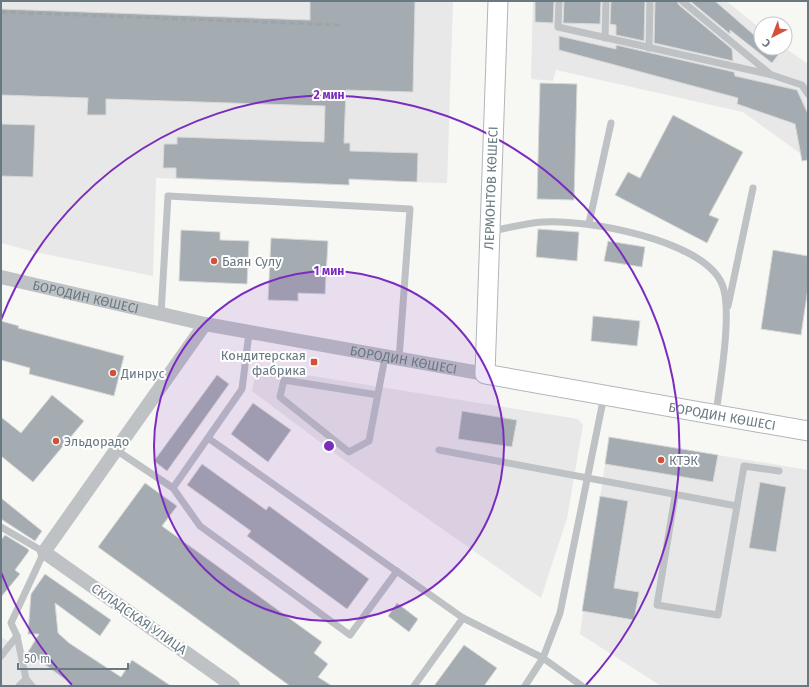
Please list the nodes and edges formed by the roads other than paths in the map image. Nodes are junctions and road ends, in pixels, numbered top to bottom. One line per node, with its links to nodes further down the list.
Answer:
1 (498, 1): 13 (street, ЛЕРМОНТОВ КӨШЕСІ)
2 (559, 1): 6 (lane)
3 (606, 1): 6 (lane)
4 (650, 1): 7 (lane)
5 (682, 1): 8 (lane)
6 (605, 38): 7 (lane)
7 (649, 48): 8 (lane)
8 (772, 75): 9 (lane)
9 (808, 94)
10 (611, 123): 12 (lane)
11 (753, 188): 15 (lane)
12 (590, 223): 13 (lane); 15 (lane)
13 (490, 232): 21 (street, ЛЕРМОНТОВ КӨШЕСІ)
14 (1, 277): 16 (street, БОРОДИН КӨШЕСІ)
15 (727, 310): 24 (lane)
16 (161, 314): 17 (street, БОРОДИН КӨШЕСІ); 20 (lane)
17 (205, 324): 18 (street, БОРОДИН КӨШЕСІ); 27 (street)
18 (249, 333): 19 (street, БОРОДИН КӨШЕСІ); 26 (lane)
19 (385, 357): 20 (street, БОРОДИН КӨШЕСІ); 22 (lane)
20 (399, 359): 21 (street, БОРОДИН КӨШЕСІ)
21 (485, 374): 23 (street, БОРОДИН КӨШЕСІ)
22 (378, 395): 22 (lane)
23 (604, 396): 24 (street, БОРОДИН КӨШЕСІ); 30 (lane)
24 (716, 416): 25 (street, БОРОДИН КӨШЕСІ)
25 (808, 431)
26 (208, 438): 31 (lane); 36 (lane)
27 (116, 450): 31 (lane); 35 (street)
28 (439, 450): 30 (lane)
29 (779, 471): 33 (lane)
30 (588, 479): 32 (lane); 40 (lane)
31 (173, 488): 36 (lane)
32 (675, 496): 33 (lane); 33 (lane)
33 (737, 506)
34 (1, 527): 35 (lane)
35 (44, 552): 38 (lane); 44 (street, СКЛАДСКАЯ УЛИЦА)
36 (397, 571): 37 (lane)
37 (463, 618): 40 (lane); 45 (lane)
38 (17, 636): 39 (lane); 41 (lane)
39 (1, 656)
40 (543, 658): 46 (lane); 47 (lane)
41 (26, 679): 42 (lane); 43 (lane)
42 (19, 686)
43 (32, 686)
44 (233, 686)
45 (414, 686)
46 (525, 686)
47 (582, 686)

